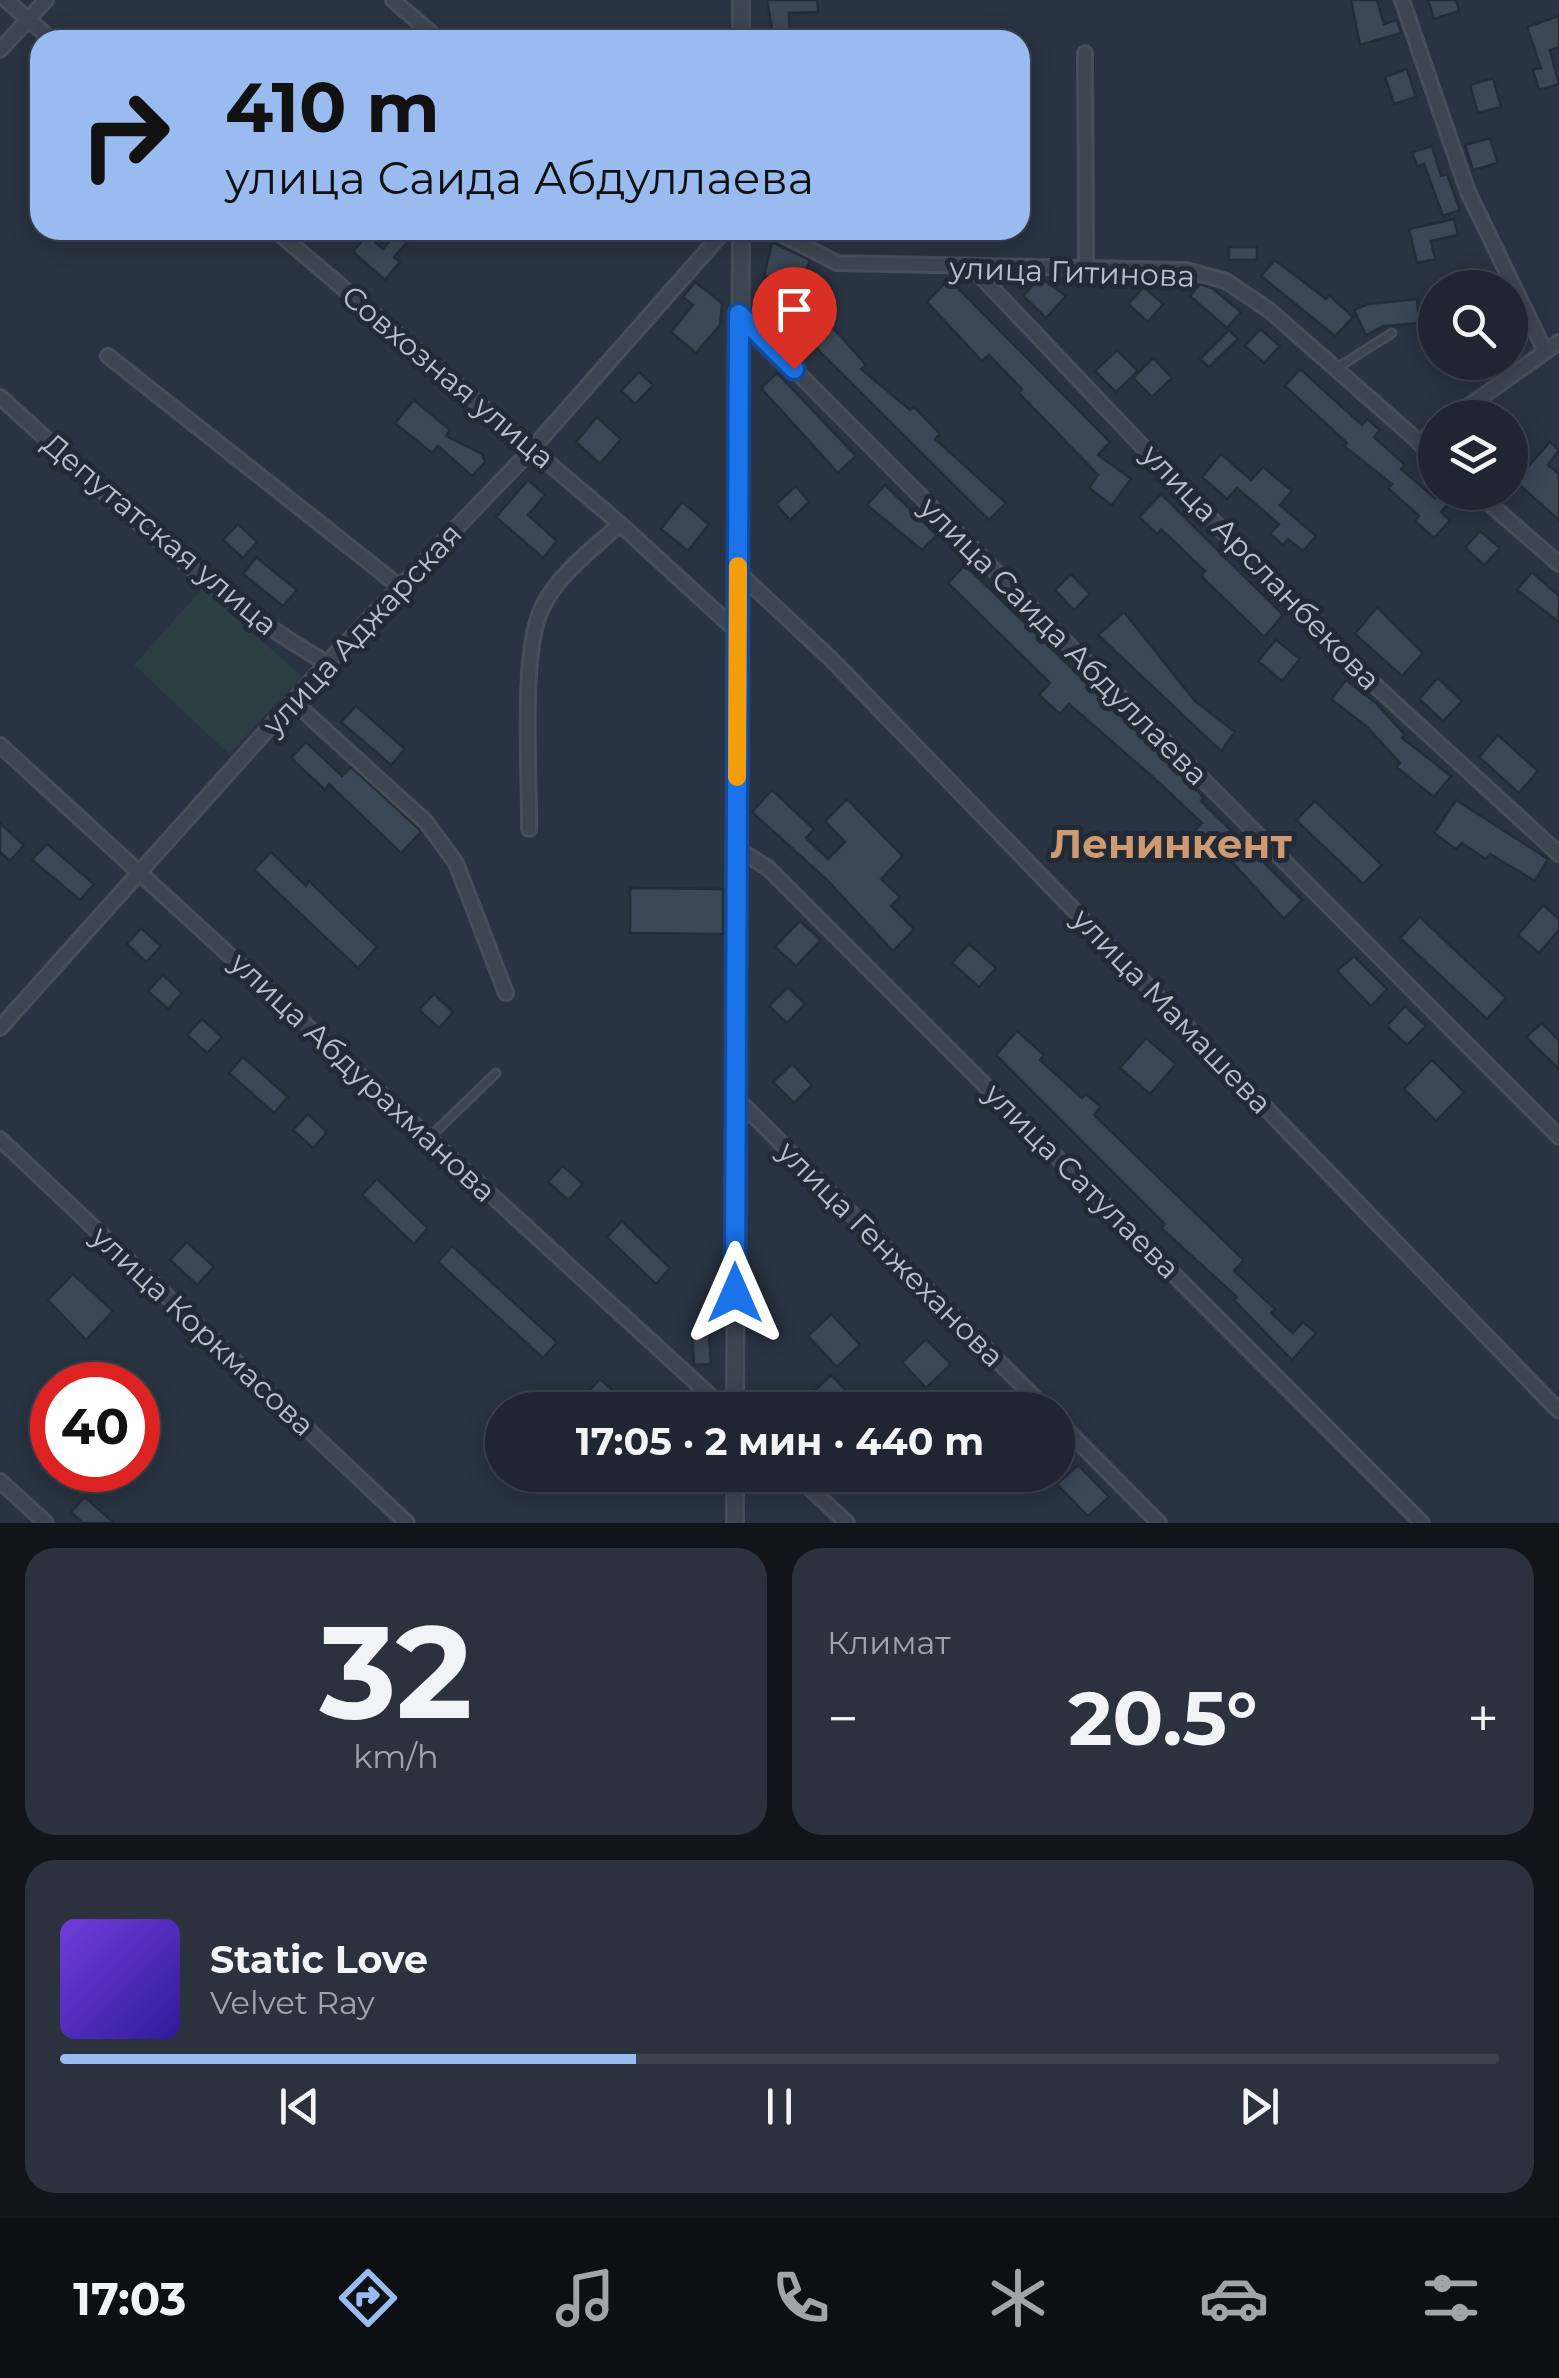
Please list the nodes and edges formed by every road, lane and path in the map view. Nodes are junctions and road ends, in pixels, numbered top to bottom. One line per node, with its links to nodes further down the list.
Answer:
1 (6, 0): 6 (street)
2 (46, 0): 6 (street)
3 (393, 0): 8 (street)
4 (742, 0): 9 (street)
5 (1402, 0): 21 (street)
6 (28, 20): 7 (street); 10 (street)
7 (40, 30)
8 (428, 30)
9 (742, 30)
10 (0, 50)
11 (1085, 53): 16 (street)
12 (288, 240): 27 (street, Совхозная улица)
13 (716, 240): 27 (street, улица Аджарская)
14 (741, 240): 18 (street)
15 (792, 240): 17 (street, улица Гитинова)
16 (1086, 268): 17 (street, улица Гитинова); 23 (street, улица Гитинова)
17 (974, 269): 39 (street, улица Арсланбекова)
18 (739, 314): 31 (street); 45 (street, улица Саида Абдуллаева)
19 (1392, 333): 23 (lane)
20 (1559, 342): 21 (street)
21 (1544, 349): 25 (street)
22 (108, 356): 32 (street)
23 (1336, 369): 26 (street, улица Гитинова)
24 (0, 397): 34 (street, Депутатская улица)
25 (1476, 400)
26 (1418, 441)
27 (532, 448): 29 (street, Совхозная улица); 32 (street, улица Аджарская)
28 (1497, 510): 30 (street)
29 (620, 524): 33 (street, Совхозная улица); 37 (street)
30 (1559, 564)
31 (738, 572): 33 (street); 51 (street, улица Мамашева)
32 (399, 586): 34 (street, улица Аджарская)
33 (739, 633): 38 (street)
34 (327, 663): 35 (street, улица Аджарская)
35 (294, 702): 40 (street, улица Аджарская); 41 (street)
36 (0, 745): 40 (street, улица Абдурахманова)
37 (529, 829)
38 (736, 848): 44 (street); 61 (street, улица Сатулаева)
39 (1559, 854)
40 (140, 872): 42 (street, улица Аджарская); 46 (street, улица Абдурахманова)
41 (506, 993)
42 (0, 1028)
43 (496, 1073): 46 (lane)
44 (735, 1098): 49 (street); 50 (street, улица Генжеханова)
45 (1559, 1137)
46 (429, 1138): 48 (street, улица Абдурахманова)
47 (0, 1139): 57 (street, улица Коркмасова)
48 (706, 1392)
49 (736, 1392)
50 (1029, 1392)
51 (1559, 1411)
52 (1075, 1438): 60 (street)
53 (0, 1481): 56 (street)
54 (735, 1492): 58 (street)
55 (814, 1492): 59 (street)
56 (46, 1523)
57 (407, 1523)
58 (735, 1523)
59 (847, 1523)
60 (1160, 1523)
61 (1422, 1523)

